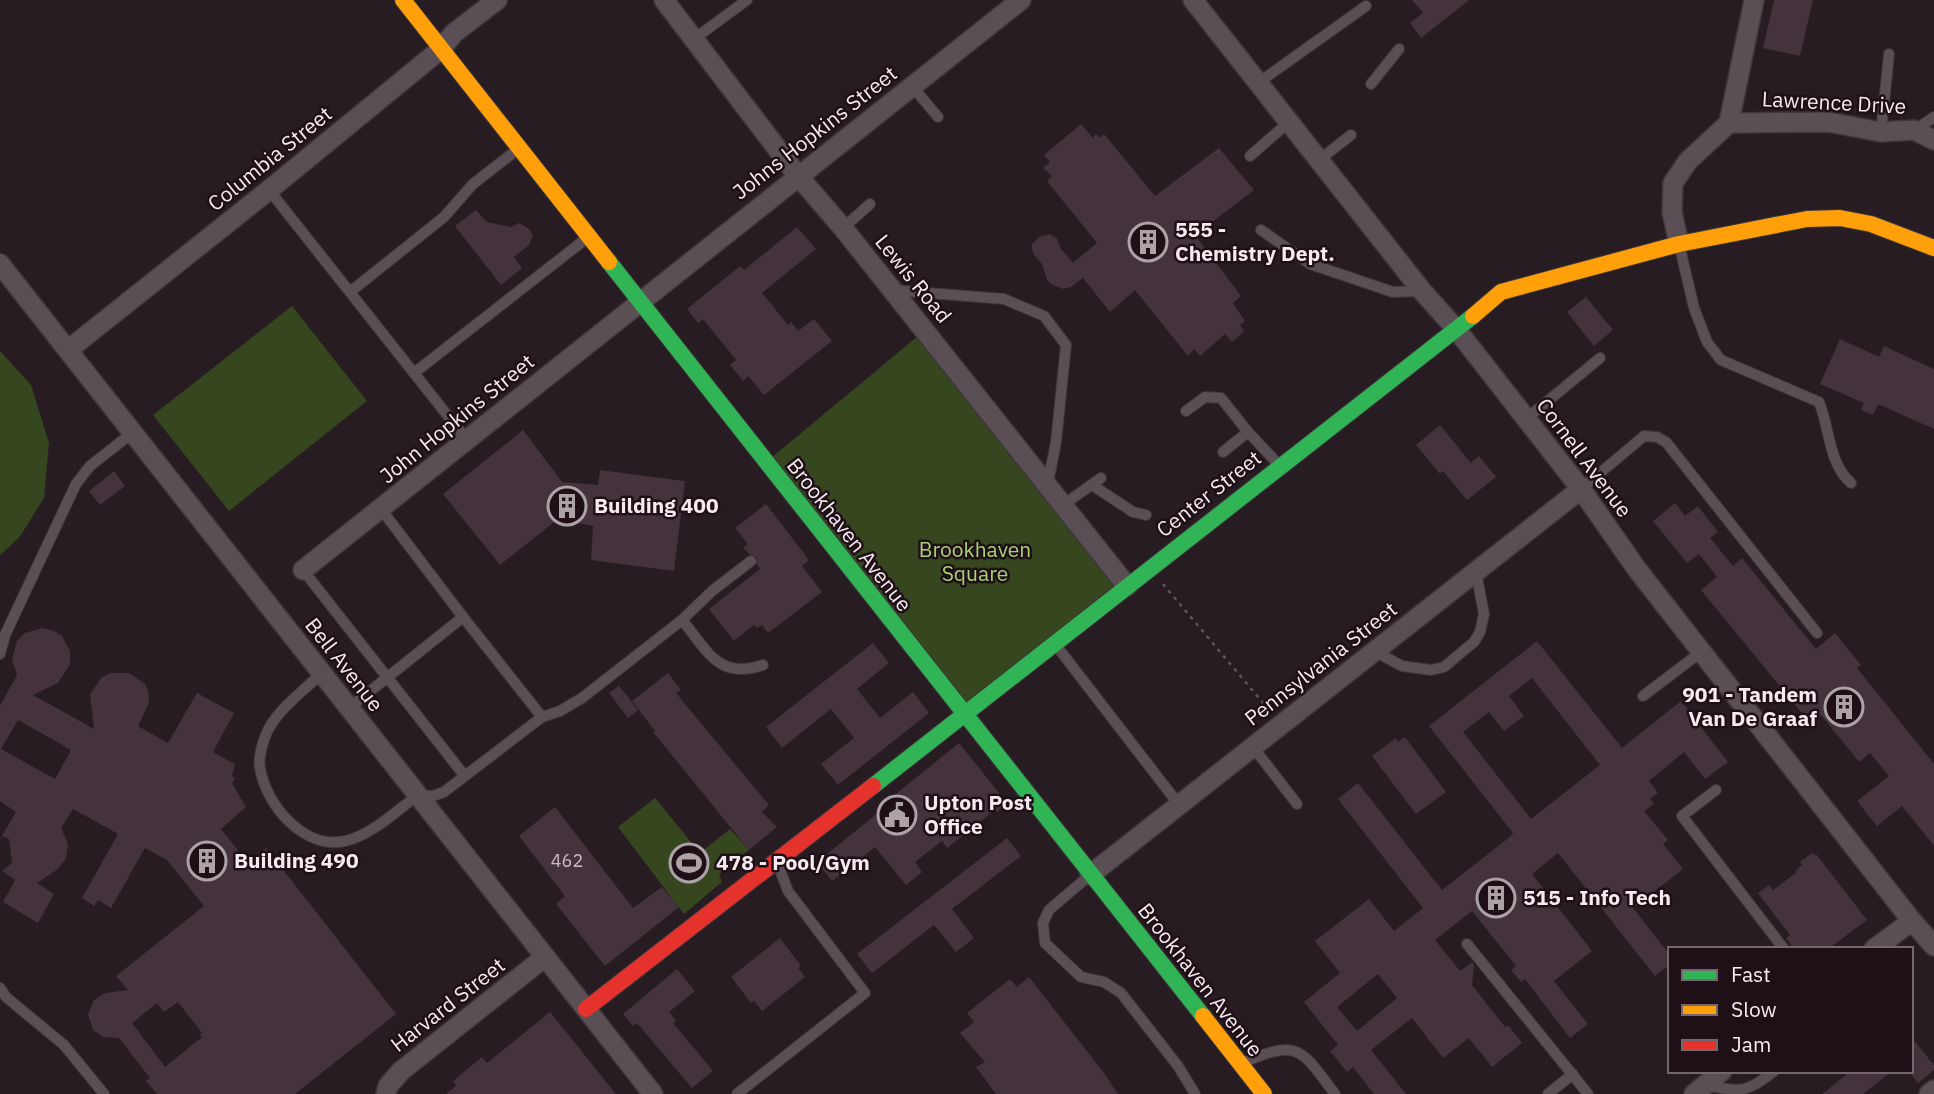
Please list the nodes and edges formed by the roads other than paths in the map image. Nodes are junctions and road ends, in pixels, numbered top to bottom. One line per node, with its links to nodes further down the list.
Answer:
1 (403, 0): 10 (street, Brookhaven Avenue)
2 (497, 0): 10 (street, Columbia Street)
3 (664, 0): 9 (street, Lewis Road)
4 (747, 0): 9 (lane)
5 (1021, 0): 15 (street, Johns Hopkins Street)
6 (1193, 0): 13 (street, Cornell Avenue)
7 (1754, 0): 19 (street)
8 (1366, 6): 13 (lane)
9 (694, 39): 27 (street, Lewis Road)
10 (441, 49): 24 (street, Brookhaven Avenue); 28 (street, Columbia Street)
11 (1399, 50): 14 (lane)
12 (1889, 54): 21 (lane)
13 (1258, 83): 18 (street, Cornell Avenue)
14 (1371, 84)
15 (912, 86): 16 (lane); 27 (street, Johns Hopkins Street)
16 (938, 117)
17 (1934, 117): 20 (lane)
18 (1289, 122): 25 (lane); 26 (street, Cornell Avenue)
19 (1729, 123): 21 (street, Lawrence Drive); 33 (street)
20 (1914, 130): 21 (street, Lawrence Drive); 23 (street, Lawrence Drive)
21 (1881, 132)
22 (1352, 135): 26 (lane)
23 (1934, 140)
24 (519, 149): 32 (street, Brookhaven Avenue); 38 (lane)
25 (1250, 156)
26 (1319, 160): 37 (street, Cornell Avenue)
27 (798, 176): 30 (street, Lewis Road); 39 (street, Johns Hopkins Street)
28 (270, 190): 38 (lane); 41 (street, Columbia Street)
29 (870, 204): 30 (lane)
30 (843, 228): 36 (street, Lewis Road)
31 (1261, 230): 37 (lane)
32 (588, 237): 39 (street, Brookhaven Avenue); 43 (lane)
33 (1679, 244): 34 (street, Center Street); 40 (street, Center Street); 51 (lane)
34 (1934, 248)
35 (0, 264): 41 (street, Bell Avenue)
36 (891, 289): 52 (street, Lewis Road); 52 (lane)
37 (1422, 291): 40 (street, Cornell Avenue)
38 (350, 292): 43 (lane)
39 (639, 302): 48 (street, John Hopkins Street); 73 (street, Brookhaven Avenue)
40 (1457, 330): 45 (street, Cornell Avenue); 50 (street, Center Street)
41 (68, 350): 47 (street, Bell Avenue)
42 (1600, 358): 45 (lane)
43 (414, 373): 48 (lane)
44 (1185, 411): 46 (lane)
45 (1526, 419): 53 (street, Cornell Avenue)
46 (1248, 432): 49 (lane); 50 (lane)
47 (132, 433): 65 (lane); 69 (street, Bell Avenue)
48 (467, 440): 55 (street, John Hopkins Street)
49 (1223, 452)
50 (1281, 467): 60 (street, Center Street)
51 (1851, 483)
52 (1048, 484): 54 (street, Lewis Road)
53 (1581, 489): 59 (street, Pennsylvania Street); 63 (lane); 67 (street, Cornell Avenue)
54 (1063, 505): 56 (lane); 60 (street, Lewis Road)
55 (381, 509): 58 (street, John Hopkins Street); 61 (lane)
56 (1146, 515)
57 (751, 561): 62 (lane)
58 (303, 570): 70 (lane)
59 (1476, 572): 66 (street, Pennsylvania Street); 66 (lane)
60 (1127, 586): 64 (street, Center Street)
61 (463, 617): 70 (lane); 74 (lane)
62 (682, 620): 68 (lane); 74 (lane)
63 (1817, 634)
64 (1055, 644): 73 (street, Center Street); 80 (lane)
65 (1, 650)
66 (1374, 650): 75 (street, Pennsylvania Street)
67 (1701, 652): 71 (lane); 83 (street, Cornell Avenue)
68 (763, 665)
69 (322, 673): 72 (street, Bell Avenue); 78 (lane)
70 (387, 678): 72 (lane); 76 (lane)
71 (1643, 696)
72 (349, 708): 78 (street, Bell Avenue)
73 (965, 716): 81 (street, Center Street); 82 (street, Brookhaven Avenue)
74 (542, 717): 76 (lane)
75 (1253, 747): 79 (lane); 80 (street, Pennsylvania Street)
76 (464, 775): 78 (lane)
77 (1716, 790): 86 (lane)
78 (418, 795): 88 (street, Bell Avenue)
79 (1297, 804)
80 (1180, 806): 82 (street, Pennsylvania Street)
81 (777, 862): 90 (street, Center Street); 100 (lane)
82 (1090, 875): 91 (street, Brookhaven Avenue); 101 (lane)
83 (1912, 921): 85 (street, Cornell Avenue); 87 (street)
84 (1467, 944): 94 (lane)
85 (1934, 946)
86 (1782, 947)
87 (1877, 947)
88 (545, 957): 90 (street, Bell Avenue); 98 (street, Harvard Street)
89 (0, 988): 97 (lane)
90 (586, 1009): 99 (street, Bell Avenue)
91 (1240, 1064): 102 (street, Brookhaven Avenue); 103 (lane)
92 (1720, 1073): 95 (street)
93 (1772, 1073): 95 (lane)
94 (1573, 1074): 104 (lane); 105 (lane)
95 (1700, 1089)
96 (1934, 1090): 106 (street)
97 (104, 1094)
98 (386, 1094)
99 (653, 1094)
100 (737, 1094)
101 (1195, 1094)
102 (1264, 1094)
103 (1335, 1094)
104 (1548, 1094)
105 (1588, 1094)
106 (1929, 1094)

